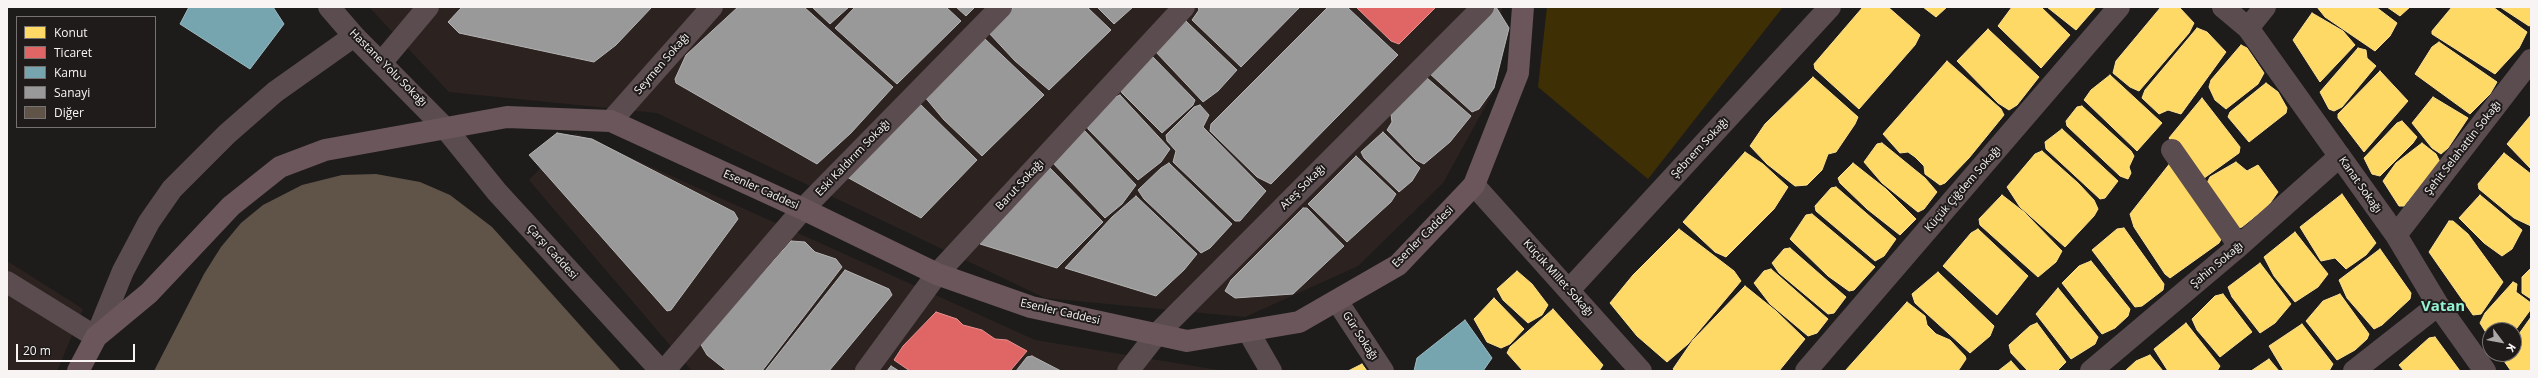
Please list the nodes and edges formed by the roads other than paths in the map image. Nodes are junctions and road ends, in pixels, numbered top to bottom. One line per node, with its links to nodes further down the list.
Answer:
1 (329, 7): 13 (street, Hastane Yolu Sokağı)
2 (428, 7): 15 (street)
3 (712, 7): 16 (street, Seymen Sokağı)
4 (1001, 7): 21 (street, Eski Kaldırım Sokağı)
5 (1184, 7): 24 (street, Barut Sokağı)
6 (1483, 7): 30 (street, Ateş Sokağı)
7 (1524, 7): 20 (main road, Esenler Caddesi)
8 (1830, 7): 26 (street, Şebnem Sokağı)
9 (2119, 7): 40 (street, Küçük Çiğdem Sokağı)
10 (2224, 7): 12 (street, Kanat Sokağı)
11 (2265, 7): 12 (street)
12 (2248, 28): 19 (street, Kanat Sokağı)
13 (354, 36): 15 (street, Hastane Yolu Sokağı); 31 (street)
14 (2531, 60): 22 (street, Şehit Selahattin Sokağı)
15 (381, 63): 17 (street, Hastane Yolu Sokağı)
16 (611, 121): 17 (main road, Esenler Caddesi); 21 (main road, Esenler Caddesi)
17 (446, 129): 31 (main road, Esenler Caddesi); 33 (street, Çarşı Caddesi)
18 (2172, 150): 23 (street)
19 (2340, 156): 22 (street, Kanat Sokağı); 23 (street, Şahin Sokağı)
20 (1474, 185): 26 (street, Küçük Millet Sokağı); 27 (main road, Esenler Caddesi)
21 (803, 209): 24 (main road, Esenler Caddesi); 34 (street, Eski Kaldırım Sokağı)
22 (2396, 235): 28 (street, Kanat Sokağı)
23 (2239, 246): 41 (street, Şahin Sokağı)
24 (937, 274): 30 (main road, Esenler Caddesi); 35 (street, Barut Sokağı)
25 (7, 282): 31 (street)
26 (1569, 290): 39 (street, Küçük Millet Sokağı)
27 (1337, 301): 29 (main road, Esenler Caddesi); 38 (street, Gür Sokağı)
28 (2438, 305): 42 (street); 43 (street, Kanat Sokağı)
29 (1248, 331): 30 (main road, Esenler Caddesi); 37 (street)
30 (1157, 334): 36 (street, Ateş Sokağı)
31 (96, 337): 32 (main road)
32 (78, 371)
33 (661, 371)
34 (664, 371)
35 (866, 371)
36 (1128, 371)
37 (1271, 371)
38 (1383, 371)
39 (1641, 371)
40 (1806, 371)
41 (2091, 371)
42 (2354, 371)
43 (2485, 371)

